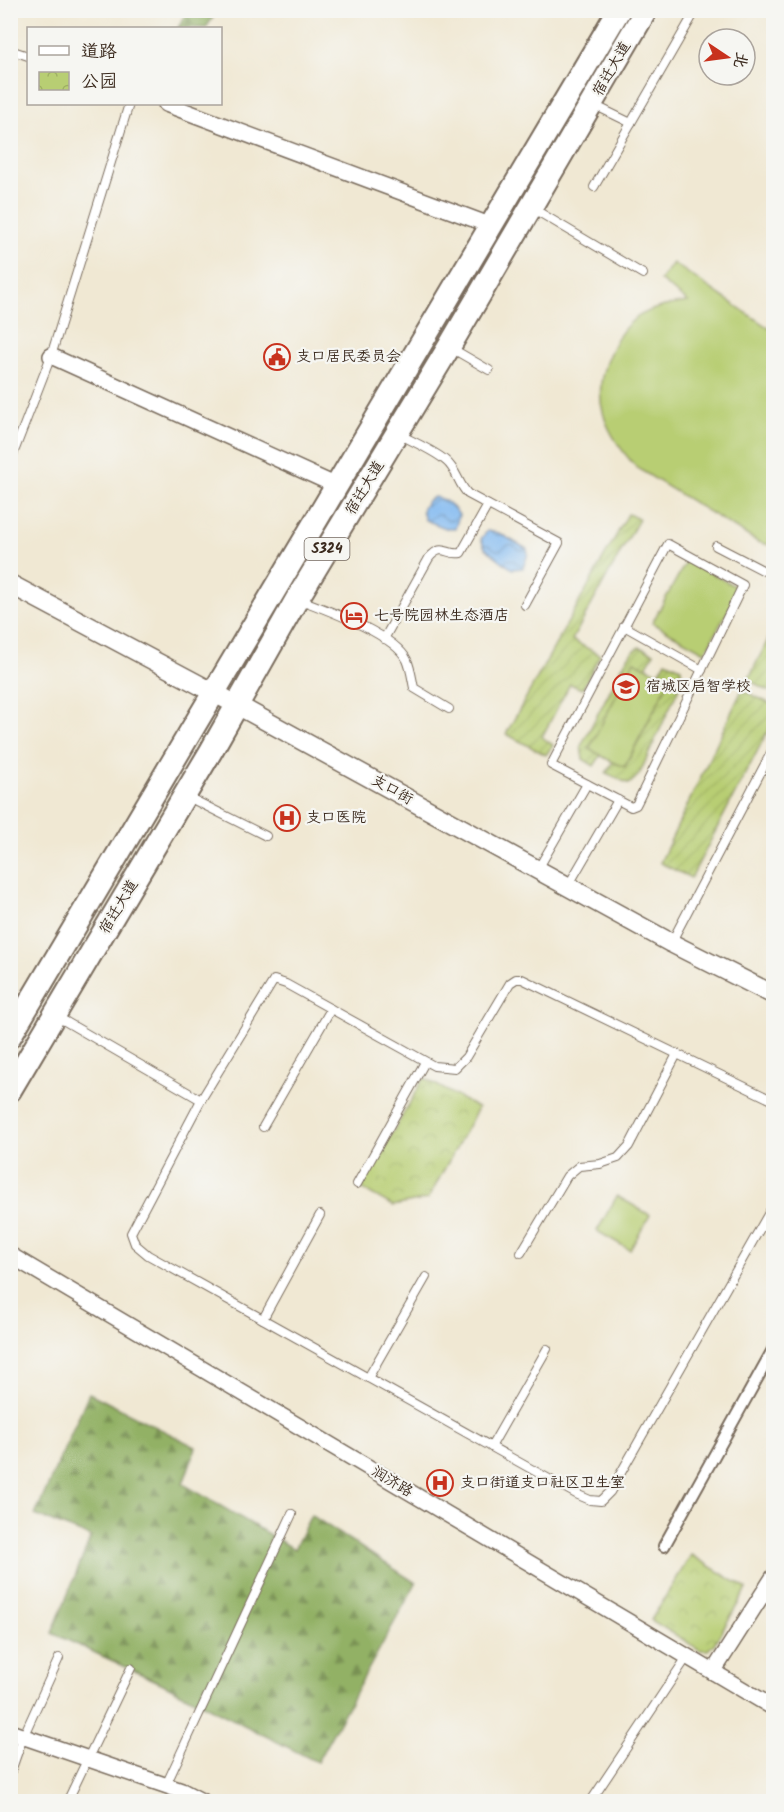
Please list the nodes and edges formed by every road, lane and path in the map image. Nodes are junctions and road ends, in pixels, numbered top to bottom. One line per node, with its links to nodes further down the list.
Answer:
1 (619, 10): 12 (main road, 宿迁大道 / S324)
2 (646, 10): 6 (main road, 宿迁大道 / S324)
3 (696, 10): 9 (lane)
4 (10, 50): 5 (lane)
5 (27, 56)
6 (591, 104): 9 (lane); 11 (main road, 宿迁大道 / S324)
7 (129, 105): 15 (lane)
8 (169, 105): 12 (street)
9 (631, 123): 10 (lane)
10 (594, 187)
11 (531, 207): 13 (lane); 14 (main road, 宿迁大道 / S324)
12 (492, 226): 19 (main road, 宿迁大道 / S324)
13 (643, 274)
14 (449, 347): 16 (lane); 17 (main road, 宿迁大道 / S324)
15 (51, 356): 18 (lane); 19 (street)
16 (489, 370)
17 (398, 434): 20 (lane); 24 (main road, 宿迁大道 / S324)
18 (10, 462)
19 (337, 486): 29 (main road, 宿迁大道 / S324)
20 (488, 505): 25 (lane); 27 (lane)
21 (716, 546): 22 (lane)
22 (774, 576)
23 (10, 584): 29 (street, 支口街)
24 (297, 599): 27 (lane); 30 (main road, 宿迁大道 / S324)
25 (525, 605)
26 (624, 626): 28 (lane); 28 (lane); 33 (lane)
27 (384, 639): 31 (lane)
28 (702, 670): 35 (lane)
29 (214, 693): 30 (street, 支口街); 43 (main road, 宿迁大道 / S324)
30 (237, 705): 34 (main road, 宿迁大道 / S324); 37 (street, 支口街)
31 (449, 709)
32 (774, 747): 39 (lane)
33 (586, 784): 35 (lane); 37 (lane)
34 (184, 795): 36 (lane); 42 (main road, 宿迁大道 / S324)
35 (618, 800): 38 (lane)
36 (266, 836)
37 (538, 869): 38 (street, 支口街)
38 (568, 886): 39 (street, 支口街)
39 (671, 943): 40 (street, 支口街)
40 (774, 995)
41 (331, 1009): 45 (lane); 47 (lane); 49 (lane)
42 (54, 1016): 46 (main road, 宿迁大道 / S324); 47 (lane)
43 (10, 1036)
44 (677, 1054): 45 (lane); 48 (lane); 53 (lane)
45 (425, 1062): 50 (lane)
46 (10, 1090)
47 (201, 1100): 56 (lane)
48 (774, 1101)
49 (263, 1127)
50 (357, 1184)
51 (774, 1204): 60 (lane)
52 (320, 1215): 56 (lane)
53 (521, 1253)
54 (10, 1255): 64 (street, 润济路)
55 (426, 1277): 59 (lane)
56 (263, 1319): 59 (lane)
57 (774, 1348): 62 (street)
58 (547, 1349): 60 (lane)
59 (368, 1378): 60 (lane)
60 (491, 1447)
61 (292, 1514): 72 (lane)
62 (664, 1546)
63 (774, 1576): 67 (street)
64 (687, 1657): 67 (street, 润济路); 73 (lane)
65 (59, 1658): 69 (lane)
66 (131, 1668): 70 (lane)
67 (713, 1672): 68 (street, 润济路)
68 (774, 1708)
69 (17, 1734): 70 (street); 71 (lane)
70 (88, 1759): 72 (street); 74 (lane)
71 (10, 1774)
72 (166, 1785): 75 (street)
73 (591, 1801)
74 (67, 1802)
75 (203, 1802)

